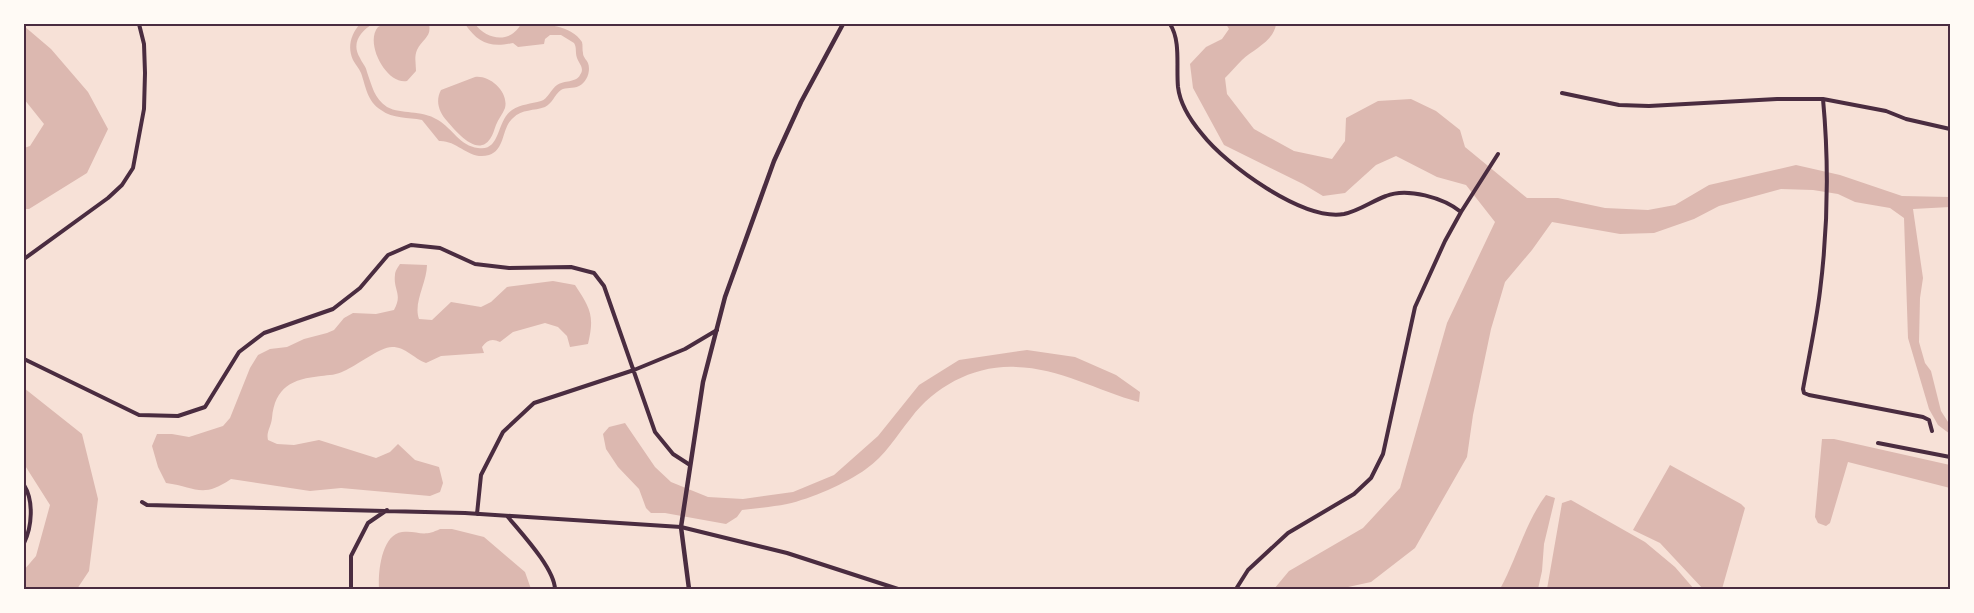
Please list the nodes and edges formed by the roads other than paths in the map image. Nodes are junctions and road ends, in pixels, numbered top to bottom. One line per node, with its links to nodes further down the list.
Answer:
1 (139, 24): 9 (street)
2 (843, 24): 10 (street)
3 (1170, 24): 8 (street)
4 (1562, 94): 5 (street)
5 (1823, 99): 6 (street); 13 (street)
6 (1950, 129)
7 (1498, 154): 8 (street)
8 (1461, 212): 28 (street)
9 (24, 260)
10 (716, 330): 12 (street); 16 (street)
11 (24, 359): 12 (street)
12 (634, 370): 16 (street); 20 (street)
13 (1932, 431)
14 (1878, 443): 15 (street)
15 (1950, 457)
16 (690, 465): 22 (street)
17 (24, 486): 23 (street)
18 (142, 502): 19 (street)
19 (387, 510): 20 (street); 24 (street)
20 (477, 514): 21 (street)
21 (508, 517): 22 (street); 25 (street)
22 (681, 527): 26 (street); 27 (street)
23 (24, 543)
24 (351, 589)
25 (555, 589)
26 (689, 589)
27 (898, 589)
28 (1236, 589)

